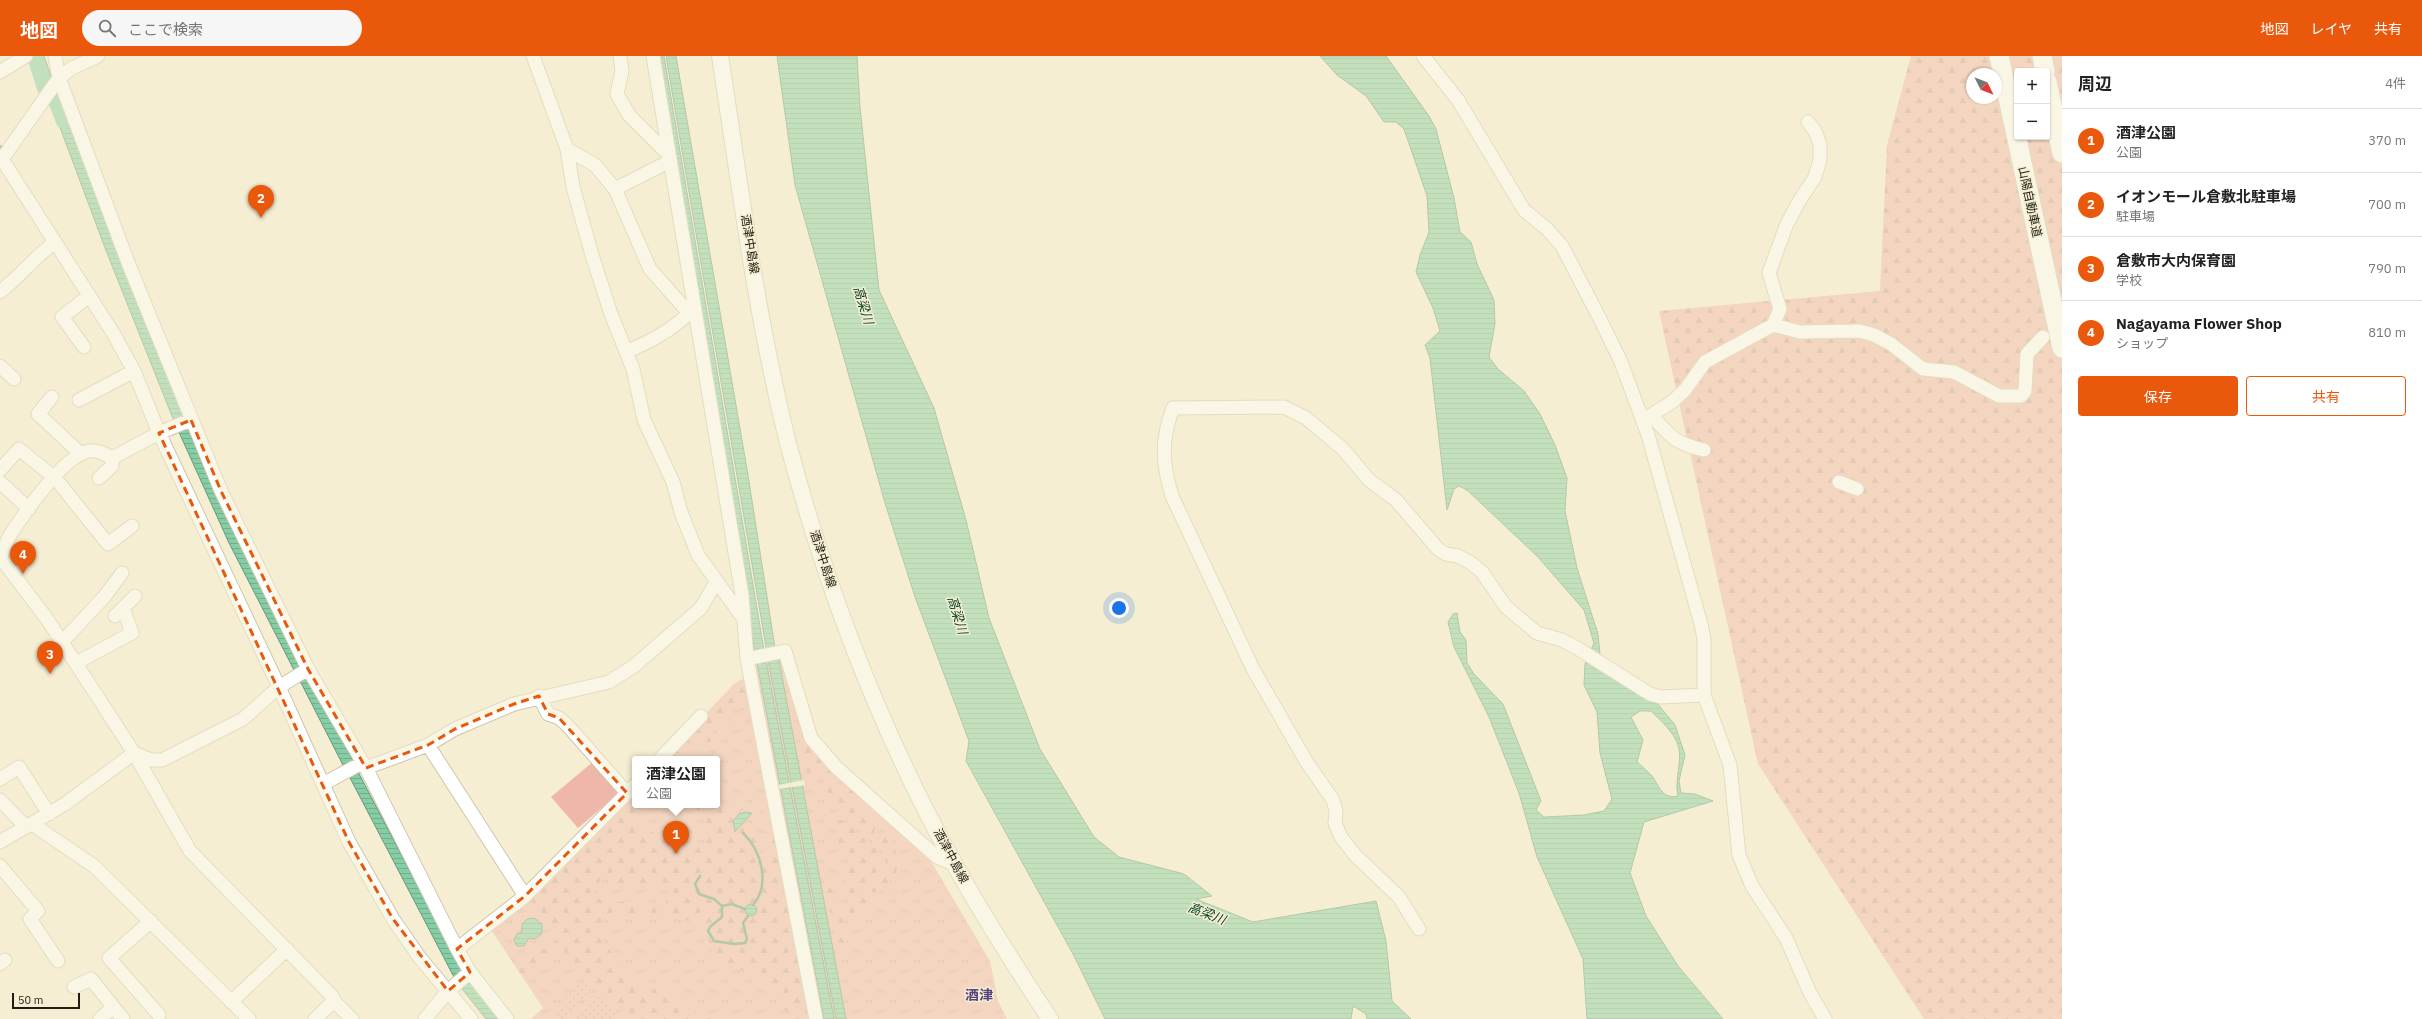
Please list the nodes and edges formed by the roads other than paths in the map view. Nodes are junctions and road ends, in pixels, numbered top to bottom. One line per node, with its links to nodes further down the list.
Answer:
1 (26, 56): 12 (street)
2 (55, 56): 13 (street)
3 (98, 56): 13 (street)
4 (533, 56): 16 (street)
5 (620, 56): 18 (street)
6 (654, 56): 18 (street)
7 (720, 56): 73 (main road, 酒津中島線)
8 (1423, 56): 35 (street)
9 (1999, 56): 28 (highway, 山陽自動車道)
10 (2042, 56): 11 (highway)
11 (2044, 68)
12 (0, 72)
13 (59, 78): 19 (street); 36 (street)
14 (2050, 96): 17 (highway)
15 (1808, 122): 25 (street)
16 (567, 149): 20 (street); 29 (street)
17 (2062, 153)
18 (669, 157): 20 (street); 24 (street)
19 (1, 159): 21 (street)
20 (615, 189): 24 (street)
21 (55, 242): 22 (street); 23 (street)
22 (0, 292)
23 (89, 296): 27 (street); 31 (street)
24 (692, 313): 29 (street); 53 (street)
25 (1773, 325): 26 (street); 35 (street)
26 (2043, 337)
27 (84, 347)
28 (2062, 348)
29 (626, 352): 51 (street)
30 (0, 366): 32 (street)
31 (134, 371): 34 (street); 37 (street)
32 (14, 379)
33 (52, 397): 39 (street)
34 (79, 400)
35 (1647, 417): 38 (street); 59 (street)
36 (189, 420): 37 (street); 57 (street)
37 (159, 433): 40 (street); 58 (street)
38 (1704, 450)
39 (81, 454): 40 (street); 42 (street)
40 (112, 458): 43 (street)
41 (0, 470): 42 (street)
42 (55, 478): 47 (street); 48 (street)
43 (99, 478)
44 (1839, 482): 46 (street)
45 (1, 485): 47 (street)
46 (1857, 489)
47 (29, 509): 49 (street)
48 (132, 526)
49 (0, 557): 54 (street)
50 (122, 573): 54 (street)
51 (716, 582): 53 (street); 60 (street)
52 (135, 596): 56 (street)
53 (743, 618): 55 (street)
54 (62, 642): 56 (street)
55 (750, 658): 73 (street); 96 (street)
56 (76, 663): 63 (street)
57 (308, 669): 58 (street); 65 (street)
58 (279, 687): 63 (street); 67 (street)
59 (1704, 695): 77 (street); 98 (street)
60 (539, 696): 62 (street); 68 (street)
61 (701, 716): 64 (street)
62 (428, 745): 65 (street); 75 (street)
63 (134, 753): 70 (street); 78 (street)
64 (663, 756)
65 (361, 766): 67 (street); 79 (street)
66 (0, 779): 70 (street)
67 (323, 784): 83 (street)
68 (631, 789): 75 (street)
69 (0, 800): 71 (street)
70 (49, 814): 71 (street)
71 (29, 826): 72 (street); 76 (street)
72 (0, 842)
73 (954, 864): 97 (main road, 酒津中島線)
74 (0, 866): 80 (street)
75 (525, 896): 79 (street)
76 (151, 921): 85 (street); 87 (street)
77 (1418, 929)
78 (287, 948): 84 (street); 85 (street)
79 (457, 949): 81 (street)
80 (58, 961)
81 (468, 974): 83 (street); 95 (street)
82 (74, 988): 86 (street)
83 (449, 989): 93 (street); 94 (street)
84 (334, 1001): 91 (street); 92 (street)
85 (231, 1002): 88 (street)
86 (113, 1007): 89 (street); 90 (street)
87 (159, 1015)
88 (245, 1018)
89 (100, 1019)
90 (123, 1019)
91 (315, 1019)
92 (352, 1019)
93 (425, 1019)
94 (471, 1019)
95 (507, 1019)
96 (816, 1019)
97 (1050, 1019)
98 (1825, 1019)

